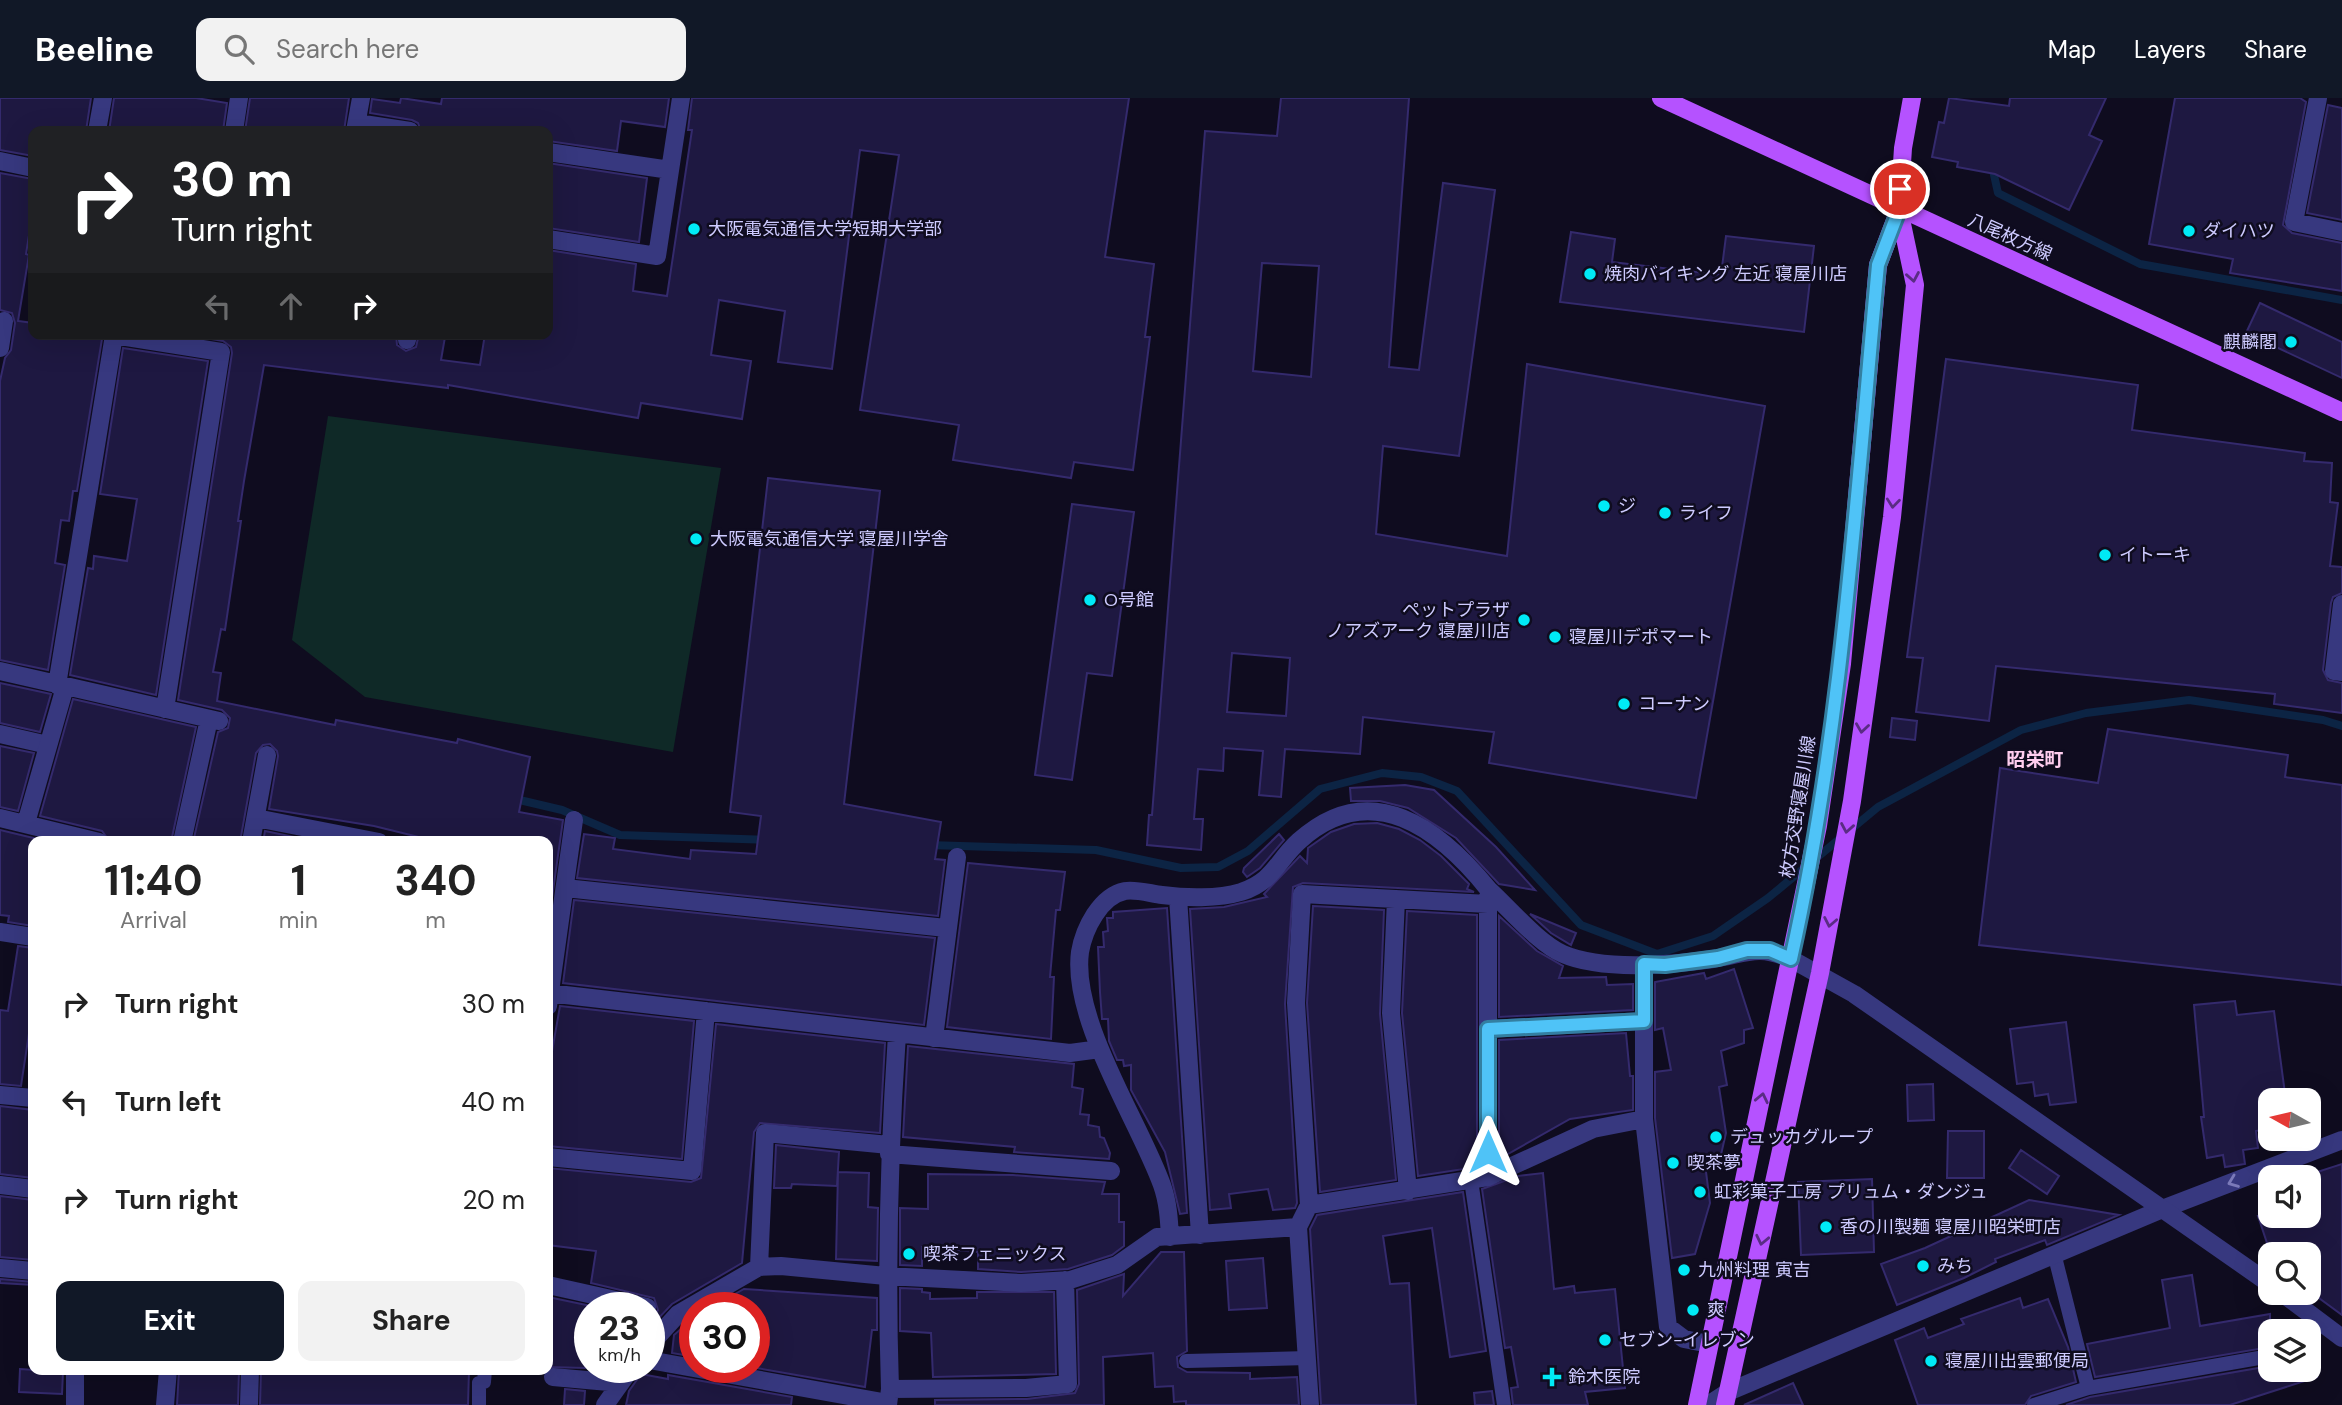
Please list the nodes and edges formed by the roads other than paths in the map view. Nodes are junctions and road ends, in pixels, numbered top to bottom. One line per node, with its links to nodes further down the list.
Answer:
1 (103, 98): 8 (street)
2 (239, 98): 9 (street)
3 (361, 98): 10 (street)
4 (681, 98): 14 (street)
5 (1661, 98): 15 (main road, 八尾枚方線)
6 (1912, 98): 15 (main road, 枚方交野寝屋川線)
7 (2318, 98): 16 (street)
8 (98, 126)
9 (235, 126)
10 (356, 126)
11 (553, 153): 14 (street)
12 (0, 161): 13 (street)
13 (28, 166)
14 (670, 170): 17 (street)
15 (1899, 210): 22 (main road, 八尾枚方線); 48 (main road, 枚方交野寝屋川線); 51 (main road, 枚方交野寝屋川線, one-way to 51)
16 (2342, 232)
17 (553, 240)
18 (4, 321): 21 (street)
19 (113, 340): 26 (street)
20 (145, 340): 27 (street)
21 (0, 348)
22 (2342, 412)
23 (2342, 604): 25 (street)
24 (0, 671): 26 (street)
25 (2342, 672)
26 (62, 687): 27 (street); 29 (street)
27 (165, 709): 36 (street)
28 (0, 734): 29 (street)
29 (48, 745): 34 (street)
30 (267, 755): 32 (street)
31 (0, 818): 34 (street)
32 (256, 818): 37 (street); 38 (street)
33 (574, 820): 41 (street)
34 (26, 823): 35 (street)
35 (76, 836)
36 (184, 836)
37 (252, 836)
38 (348, 836)
39 (957, 858): 45 (street)
40 (553, 876): 41 (street)
41 (566, 883): 45 (street); 50 (street)
42 (1178, 897): 43 (street); 58 (street); 73 (street)
43 (1489, 897): 44 (street); 49 (street); 55 (street)
44 (1396, 899): 69 (street); 70 (street)
45 (946, 928): 57 (street)
46 (0, 932): 47 (street)
47 (28, 936)
48 (1791, 959): 49 (street); 51 (street); 89 (main road, 枚方交野寝屋川線, one-way to 48)
49 (1644, 964): 54 (street)
50 (553, 965)
51 (1820, 973): 71 (street); 103 (main road, 枚方交野寝屋川線, one-way to 103)
52 (553, 997): 53 (street)
53 (706, 1012): 56 (street); 64 (street)
54 (1644, 1021): 55 (street); 61 (street)
55 (1488, 1029): 66 (street)
56 (897, 1034): 57 (street); 63 (street)
57 (934, 1038): 58 (street)
58 (1100, 1049): 74 (street)
59 (0, 1095): 60 (street)
60 (28, 1098)
61 (1644, 1119): 66 (street); 89 (street)
62 (2342, 1140): 71 (street, one-way to 71)
63 (889, 1150): 65 (street); 76 (street); 80 (street)
64 (553, 1157)
65 (1111, 1171)
66 (1479, 1178): 69 (street); 110 (lane)
67 (0, 1185): 68 (street)
68 (28, 1188)
69 (1408, 1191): 70 (street)
70 (1309, 1205): 72 (street)
71 (2165, 1208): 75 (street); 79 (street)
72 (1298, 1227): 73 (street); 90 (street)
73 (1200, 1235): 74 (street)
74 (1170, 1237): 81 (street)
75 (2056, 1256): 101 (lane); 103 (street)
76 (759, 1267): 80 (street); 86 (street)
77 (0, 1268): 78 (street)
78 (28, 1271)
79 (2258, 1275)
80 (886, 1276): 81 (street); 102 (street)
81 (1065, 1280): 102 (street)
82 (553, 1286): 83 (street)
83 (578, 1292)
84 (2298, 1305): 88 (street)
85 (665, 1311): 86 (street)
86 (678, 1314): 87 (street)
87 (665, 1328)
88 (2342, 1338)
89 (1709, 1344): 111 (main road, 枚方交野寝屋川線)
90 (1308, 1358): 92 (lane); 109 (street)
91 (2258, 1358): 101 (lane)
92 (1186, 1361)
93 (665, 1363): 102 (street)
94 (75, 1375): 104 (street)
95 (168, 1375): 105 (street)
96 (250, 1375): 106 (street)
97 (485, 1375): 107 (lane)
98 (553, 1377): 99 (street)
99 (574, 1379)
100 (620, 1383): 108 (street)
101 (2088, 1388): 113 (lane)
102 (889, 1399)
103 (1727, 1399): 112 (street)
104 (75, 1405)
105 (165, 1405)
106 (249, 1405)
107 (479, 1405)
108 (605, 1405)
109 (1310, 1405)
110 (1504, 1405)
111 (1697, 1405)
112 (1708, 1405)
113 (2034, 1405)

